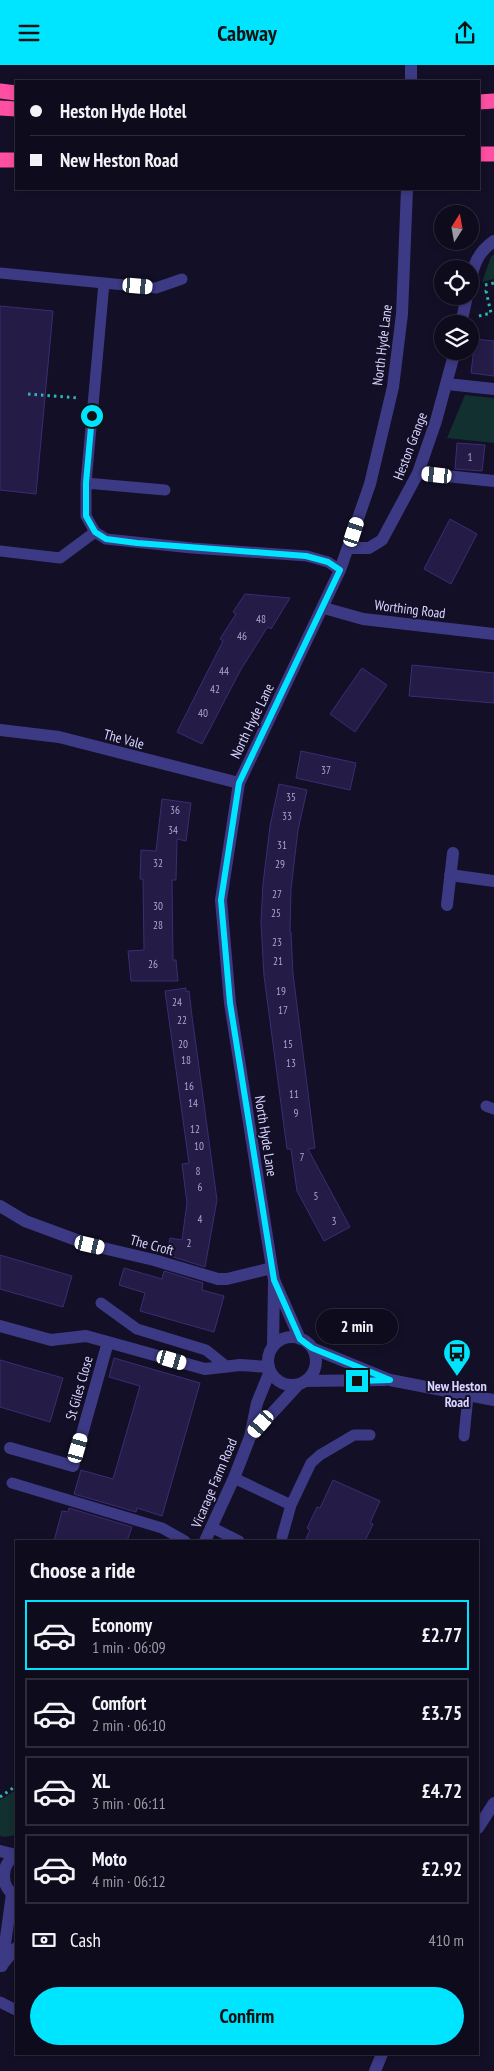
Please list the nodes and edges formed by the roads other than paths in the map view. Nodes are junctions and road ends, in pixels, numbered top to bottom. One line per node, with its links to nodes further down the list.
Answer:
1 (411, 65): 2 (street)
2 (411, 80)
3 (0, 91): 4 (highway)
4 (15, 93)
5 (494, 101): 6 (highway)
6 (480, 102)
7 (0, 108): 8 (highway)
8 (15, 109)
9 (480, 154): 10 (highway)
10 (494, 154)
11 (0, 160): 12 (highway)
12 (15, 161)
13 (407, 190): 27 (street, North Hyde Lane)
14 (494, 241): 15 (street)
15 (476, 260)
16 (0, 273): 18 (lane)
17 (182, 279): 18 (lane)
18 (104, 283): 24 (lane)
19 (453, 360): 20 (street, Heston Grange)
20 (447, 383): 21 (street); 22 (street, Heston Grange)
21 (494, 389)
22 (418, 473): 23 (street); 27 (street, Heston Grange)
23 (494, 481)
24 (86, 483): 25 (lane); 26 (lane)
25 (165, 490)
26 (95, 532): 28 (lane); 29 (lane)
27 (349, 548): 29 (street, North Hyde Lane)
28 (0, 551)
29 (340, 570): 30 (street, North Hyde Lane)
30 (324, 608): 31 (street, Worthing Road); 33 (street, North Hyde Lane)
31 (494, 634)
32 (0, 730): 33 (street, The Vale)
33 (239, 783): 39 (street, North Hyde Lane)
34 (453, 853): 35 (street)
35 (450, 875): 36 (street); 37 (street)
36 (494, 881)
37 (447, 905)
38 (0, 1206): 39 (street, The Croft)
39 (273, 1274): 42 (street, North Hyde Lane); 44 (street, North Hyde Lane)
40 (101, 1303): 46 (lane)
41 (0, 1325): 43 (street, St Giles Close)
42 (300, 1339): 44 (street); 45 (street)
43 (108, 1342): 46 (street, St Giles Close); 55 (street, St Giles Close)
44 (273, 1347): 47 (street)
45 (312, 1348): 48 (street); 49 (street)
46 (226, 1367): 47 (street, St Giles Close)
47 (269, 1369): 49 (street); 54 (street, Vicarage Farm Road)
48 (390, 1380): 49 (street); 50 (street)
49 (301, 1383): 54 (street, Vicarage Farm Road)
50 (468, 1396): 51 (street); 53 (lane)
51 (494, 1400)
52 (370, 1435): 58 (lane)
53 (464, 1436)
54 (250, 1437): 56 (street, Vicarage Farm Road)
55 (10, 1448)
56 (234, 1478): 58 (lane); 59 (street, Vicarage Farm Road)
57 (12, 1483): 61 (lane)
58 (291, 1505): 60 (lane)
59 (211, 1527): 62 (street, Vicarage Farm Road); 63 (lane)
60 (282, 1537)
61 (183, 1540)
62 (205, 1540)
63 (237, 1540)
64 (494, 1803): 65 (street)
65 (479, 1826)
66 (0, 1851): 67 (street)
67 (15, 1855)
68 (15, 1856): 69 (street)
69 (1, 1878): 70 (street)
70 (14, 1895): 72 (street)
71 (15, 1949): 72 (street)
72 (1, 1967)
73 (0, 2002): 74 (lane)
74 (15, 2010)
75 (382, 2055): 76 (street)
76 (375, 2071)

